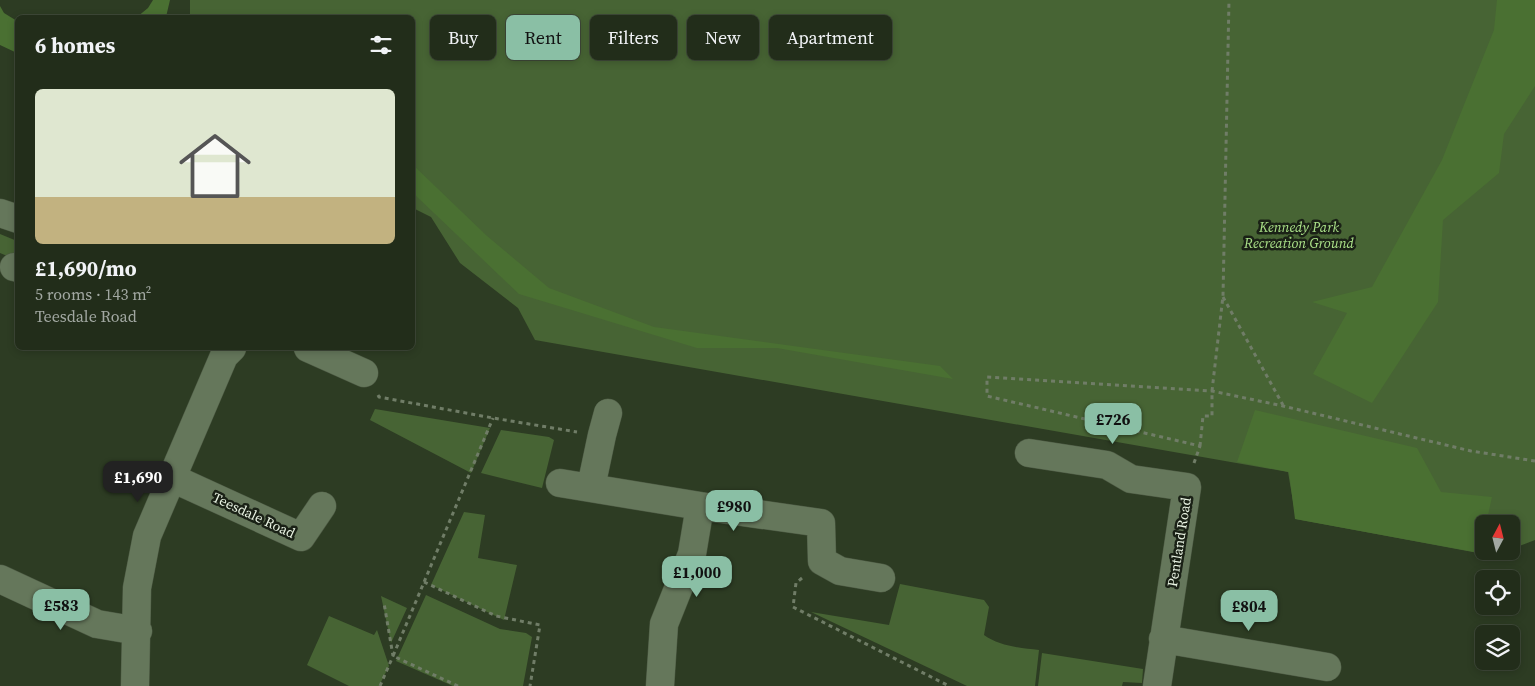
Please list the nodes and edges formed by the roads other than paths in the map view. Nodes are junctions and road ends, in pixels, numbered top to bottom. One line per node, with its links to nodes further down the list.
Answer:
1 (0, 213): 2 (street)
2 (15, 217)
3 (315, 350): 5 (street)
4 (220, 351): 8 (street)
5 (357, 362)
6 (605, 424): 10 (street)
7 (1029, 453): 16 (street, Pentland Road)
8 (172, 478): 11 (street, Teesdale Road); 15 (street)
9 (560, 483): 10 (street)
10 (591, 487): 12 (street)
11 (322, 506)
12 (700, 506): 13 (street); 19 (street)
13 (881, 578)
14 (0, 579): 15 (street)
15 (138, 631): 18 (street)
16 (1163, 639): 17 (street); 20 (street, Pentland Road)
17 (1327, 667)
18 (135, 686)
19 (660, 686)
20 (1157, 686)

